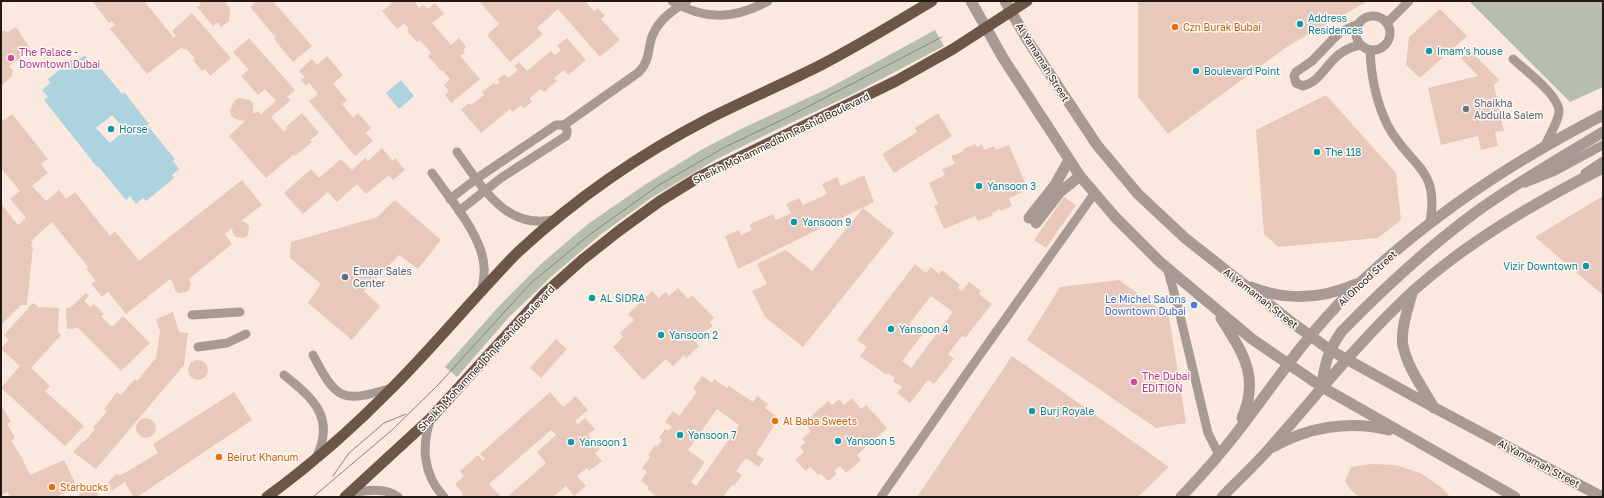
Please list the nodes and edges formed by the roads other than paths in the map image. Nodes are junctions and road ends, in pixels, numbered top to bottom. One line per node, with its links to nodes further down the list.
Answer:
1 (768, 1): 7 (lane)
2 (932, 1): 33 (main road)
3 (971, 1): 11 (street)
4 (1005, 1): 8 (street, Al Yamamah Street)
5 (1027, 1): 8 (main road, Sheikh Mohammed bin Rashid Boulevard)
6 (1409, 1): 9 (lane)
7 (680, 3): 16 (lane)
8 (1011, 12): 11 (main road, Sheikh Mohammed bin Rashid Boulevard); 37 (street, Al Yamamah Street)
9 (1387, 23): 10 (lane); 13 (lane)
10 (1358, 24): 12 (lane); 12 (lane)
11 (987, 28): 21 (street); 54 (main road, Sheikh Mohammed bin Rashid Boulevard)
12 (1360, 45): 13 (lane)
13 (1370, 50): 34 (lane)
14 (1513, 59): 19 (lane)
15 (1603, 114): 19 (street, Al Ohood Street)
16 (564, 125): 26 (lane); 28 (lane)
17 (1603, 132): 27 (street)
18 (1603, 145): 27 (lane)
19 (1545, 146): 34 (street, Al Ohood Street)
20 (457, 152): 26 (lane)
21 (1069, 160): 25 (street); 25 (street)
22 (1603, 160): 29 (lane)
23 (1603, 168): 29 (street)
24 (432, 173): 31 (lane)
25 (1080, 176): 30 (street)
26 (476, 179): 28 (lane); 31 (lane)
27 (1515, 186): 46 (street)
28 (485, 190): 32 (lane); 33 (lane)
29 (1561, 190): 39 (street)
30 (1094, 194): 35 (street); 64 (lane)
31 (450, 199): 32 (lane)
32 (459, 211): 38 (lane)
33 (557, 218): 38 (main road)
34 (1430, 222): 36 (street, Al Ohood Street)
35 (1166, 267): 40 (street); 58 (lane)
36 (1361, 281): 37 (street); 44 (street, Al Ohood Street)
37 (1239, 282): 44 (street, Al Yamamah Street)
38 (481, 292): 52 (main road)
39 (1413, 292): 48 (street); 53 (street)
40 (1217, 311): 49 (street); 56 (street)
41 (240, 312): 42 (lane)
42 (192, 315)
43 (246, 334): 45 (lane)
44 (1310, 336): 46 (street, Al Yamamah Street); 49 (street, Al Ohood Street)
45 (198, 347)
46 (1330, 350): 48 (street, Al Yamamah Street); 51 (street)
47 (313, 355): 52 (lane)
48 (1347, 359): 51 (street); 53 (street, Al Yamamah Street)
49 (1287, 364): 51 (street); 56 (street, Al Ohood Street)
50 (284, 374): 59 (lane)
51 (1322, 387): 55 (street); 57 (street)
52 (393, 388): 59 (main road)
53 (1434, 408): 68 (street, Al Yamamah Street)
54 (431, 418): 60 (main road, Sheikh Mohammed bin Rashid Boulevard); 61 (lane)
55 (1399, 432): 57 (street); 67 (street)
56 (1235, 436): 58 (street, Al Ohood Street)
57 (1267, 451): 66 (street)
58 (1219, 455): 65 (street, Al Ohood Street)
59 (317, 458): 62 (main road)
60 (348, 495): 63 (lane)
61 (438, 495)
62 (267, 497)
63 (398, 497)
64 (881, 497)
65 (1181, 497)
66 (1222, 497)
67 (1515, 497)
68 (1602, 497)

